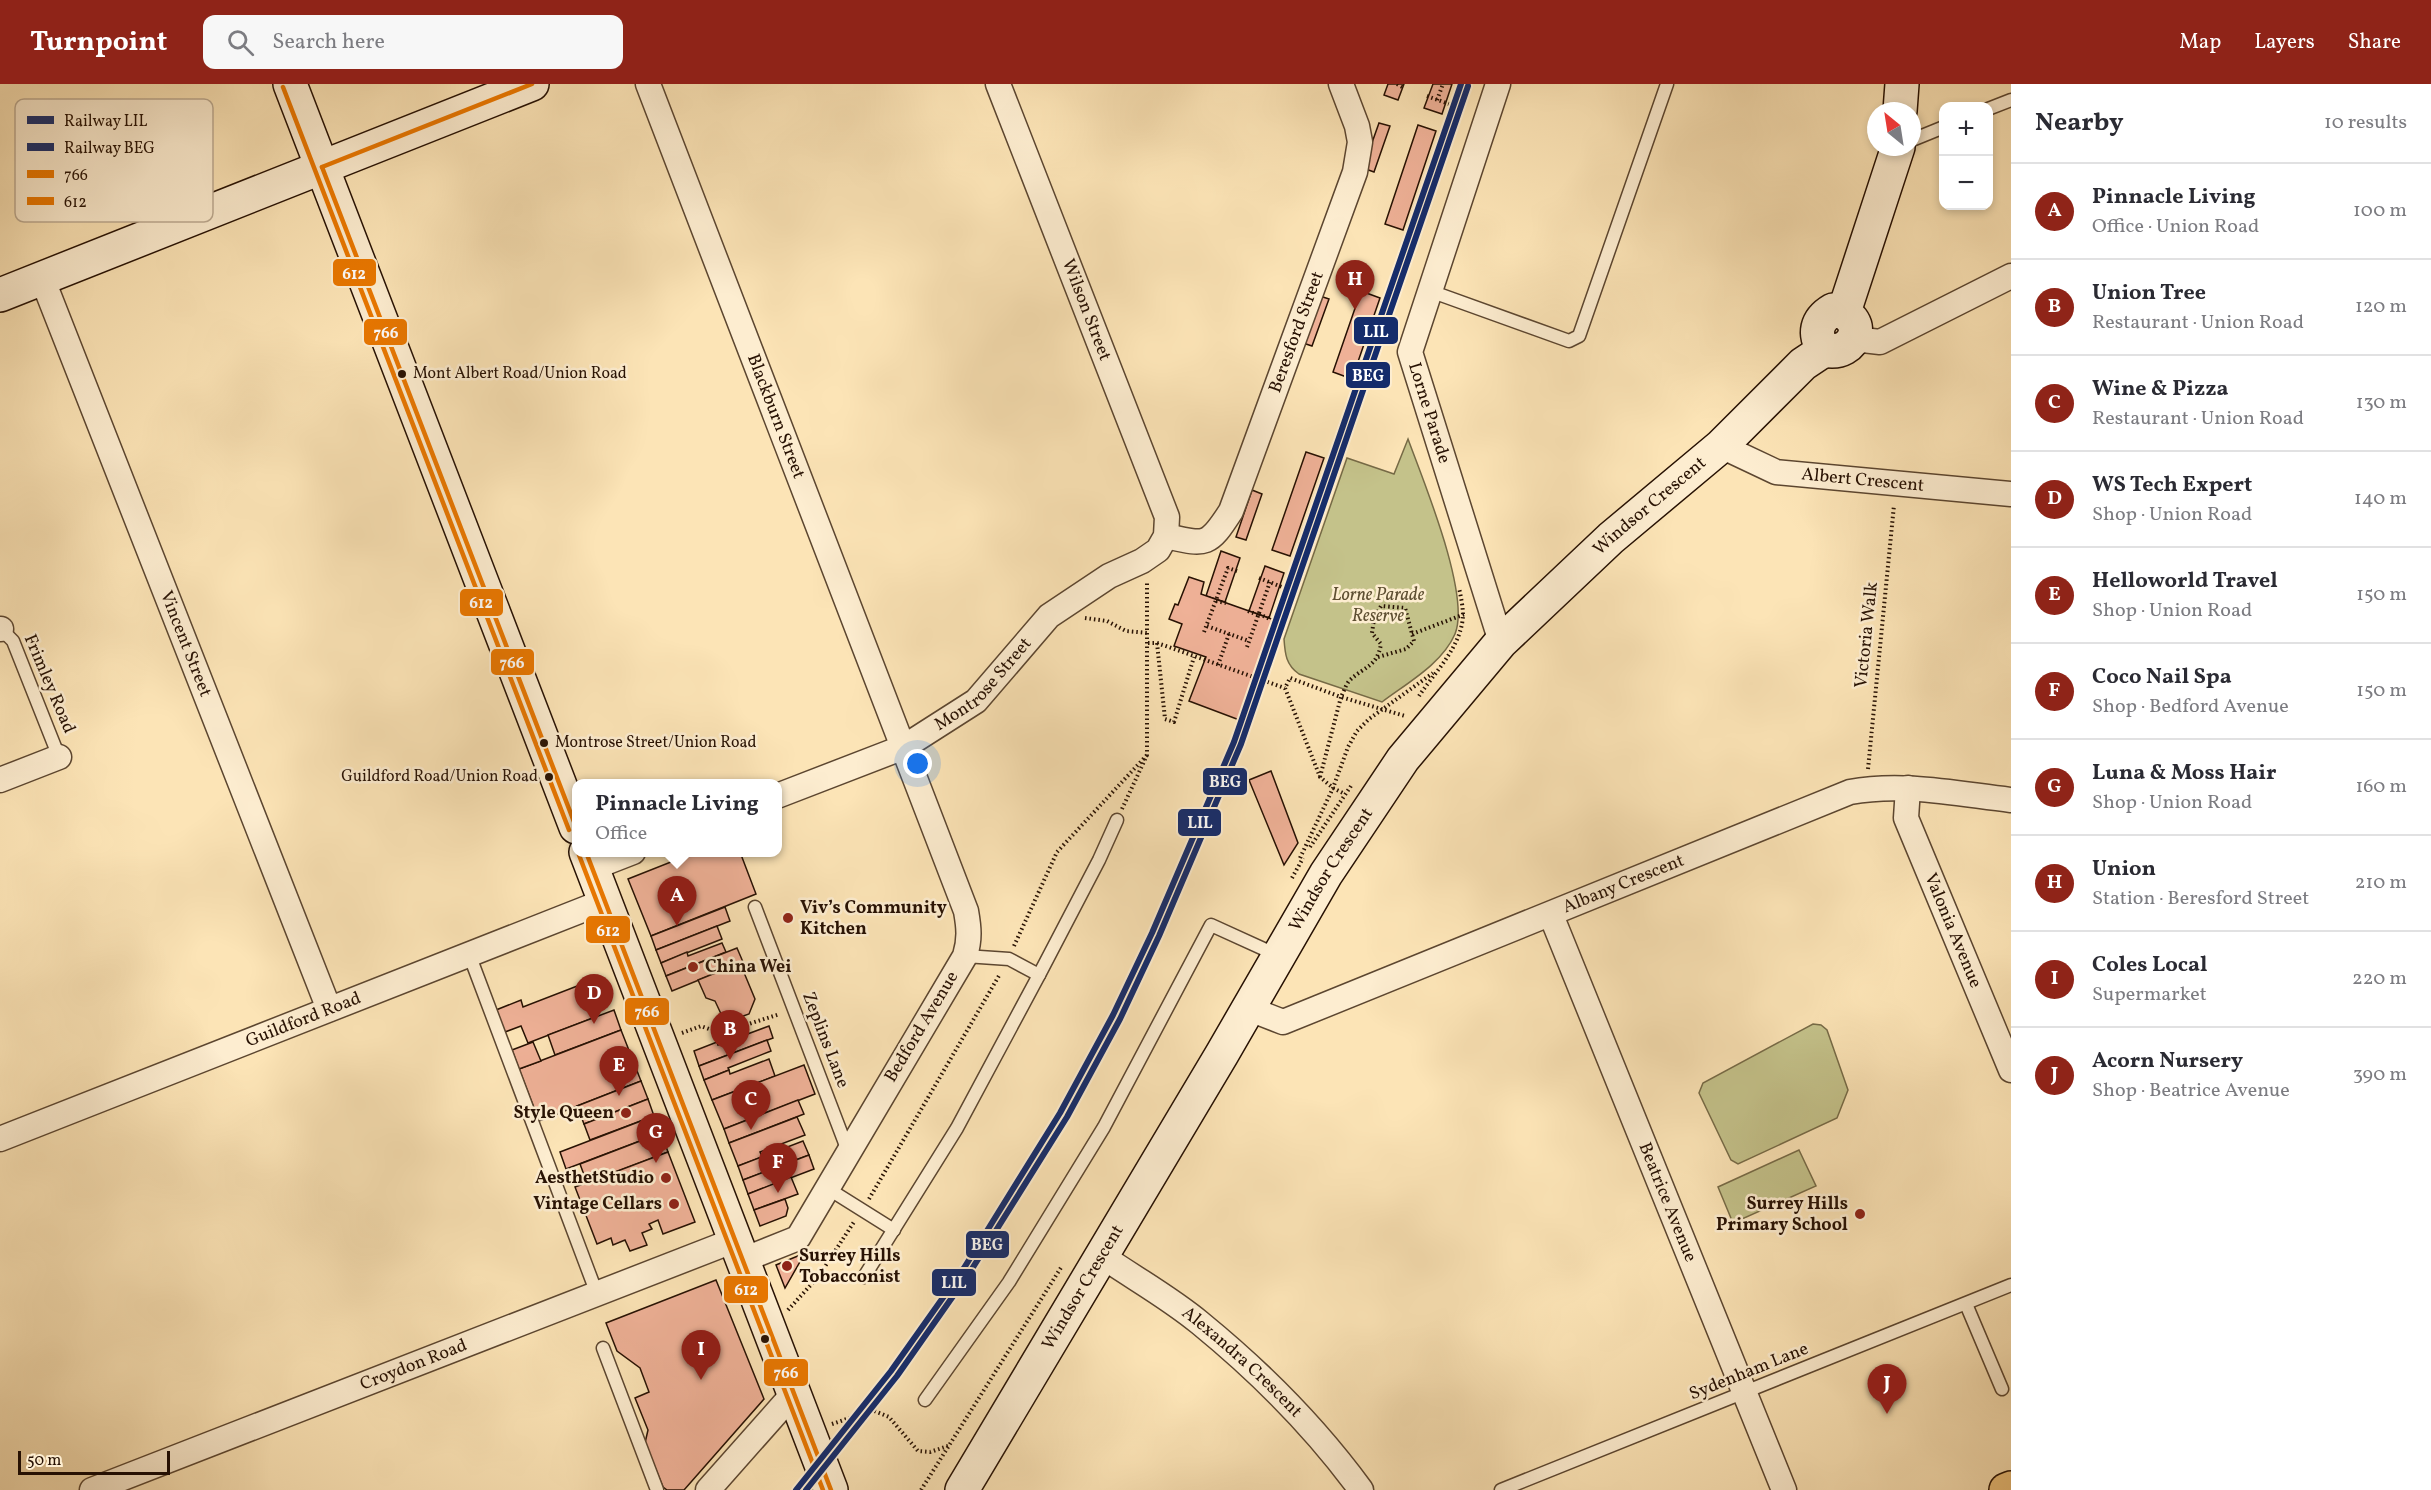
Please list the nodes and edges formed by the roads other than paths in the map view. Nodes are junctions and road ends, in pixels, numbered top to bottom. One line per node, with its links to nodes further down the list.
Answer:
1 (291, 84): 15 (main road)
2 (532, 84): 15 (main road)
3 (648, 84): 28 (street, Blackburn Street)
4 (998, 84): 25 (street, Wilson Street)
5 (1498, 84): 20 (street, Lorne Parade)
6 (1667, 84): 20 (lane)
7 (1902, 84): 10 (main road)
8 (1348, 86): 25 (street, Beresford Street)
9 (2011, 100): 11 (lane)
10 (1901, 102)
11 (1993, 107)
12 (1939, 130): 13 (lane)
13 (1921, 137)
14 (1896, 156): 22 (main road)
15 (322, 167): 16 (main road); 34 (main road)
16 (213, 210)
17 (183, 222): 19 (main road)
18 (2011, 276): 22 (street)
19 (42, 278): 21 (main road); 46 (street, Vincent Street)
20 (1430, 291): 27 (street, Lorne Parade)
21 (0, 295)
22 (1849, 325): 23 (main road, Windsor Crescent)
23 (1722, 446): 24 (street, Albert Crescent); 27 (main road, Windsor Crescent)
24 (2011, 494)
25 (1166, 536): 28 (street, Montrose Street)
26 (1, 629): 29 (lane, Frimley Road)
27 (1501, 642): 43 (main road, Windsor Crescent)
28 (904, 747): 32 (street, Montrose Street); 42 (street, Bedford Avenue)
29 (59, 757): 30 (street)
30 (0, 780)
31 (1908, 789): 33 (street, Albany Crescent); 40 (street, Albany Crescent); 47 (street, Valonia Avenue)
32 (782, 794)
33 (2011, 800)
34 (572, 817)
35 (1117, 820): 44 (lane)
36 (606, 857): 37 (street)
37 (589, 860): 38 (main road)
38 (606, 901): 41 (street, Guildford Road); 52 (main road)
39 (755, 907): 49 (lane, Zeplins Lane)
40 (1551, 915): 45 (street, Albany Crescent); 60 (street, Beatrice Avenue)
41 (469, 954): 46 (street, Guildford Road); 56 (lane)
42 (965, 956): 44 (lane); 49 (street, Bedford Avenue)
43 (1278, 956): 45 (main road, Windsor Crescent); 62 (lane)
44 (1039, 975): 51 (lane)
45 (1247, 1008): 53 (main road, Windsor Crescent)
46 (329, 1009): 48 (street, Guildford Road)
47 (2011, 1070)
48 (0, 1138)
49 (848, 1151): 50 (street, Bedford Avenue)
50 (827, 1188): 51 (lane); 52 (street, Bedford Avenue)
51 (894, 1230): 54 (lane)
52 (739, 1250): 56 (street, Croydon Road); 61 (main road)
53 (1101, 1256): 68 (main road, Windsor Crescent); 69 (street, Alexandra Crescent)
54 (864, 1277)
55 (2011, 1286): 57 (lane, Sydenham Lane)
56 (597, 1294): 64 (street, Croydon Road)
57 (1966, 1304): 59 (lane); 60 (lane, Sydenham Lane)
58 (603, 1348): 65 (lane)
59 (2002, 1389)
60 (1745, 1393): 70 (lane, Sydenham Lane); 71 (street, Beatrice Avenue)
61 (794, 1394): 66 (street); 67 (main road)
62 (925, 1400)
63 (2011, 1488): 72 (main road)
64 (92, 1490)
65 (657, 1490)
66 (708, 1490)
67 (831, 1490)
68 (962, 1490)
69 (1361, 1490)
70 (1501, 1490)
71 (1784, 1490)
72 (2006, 1490)

